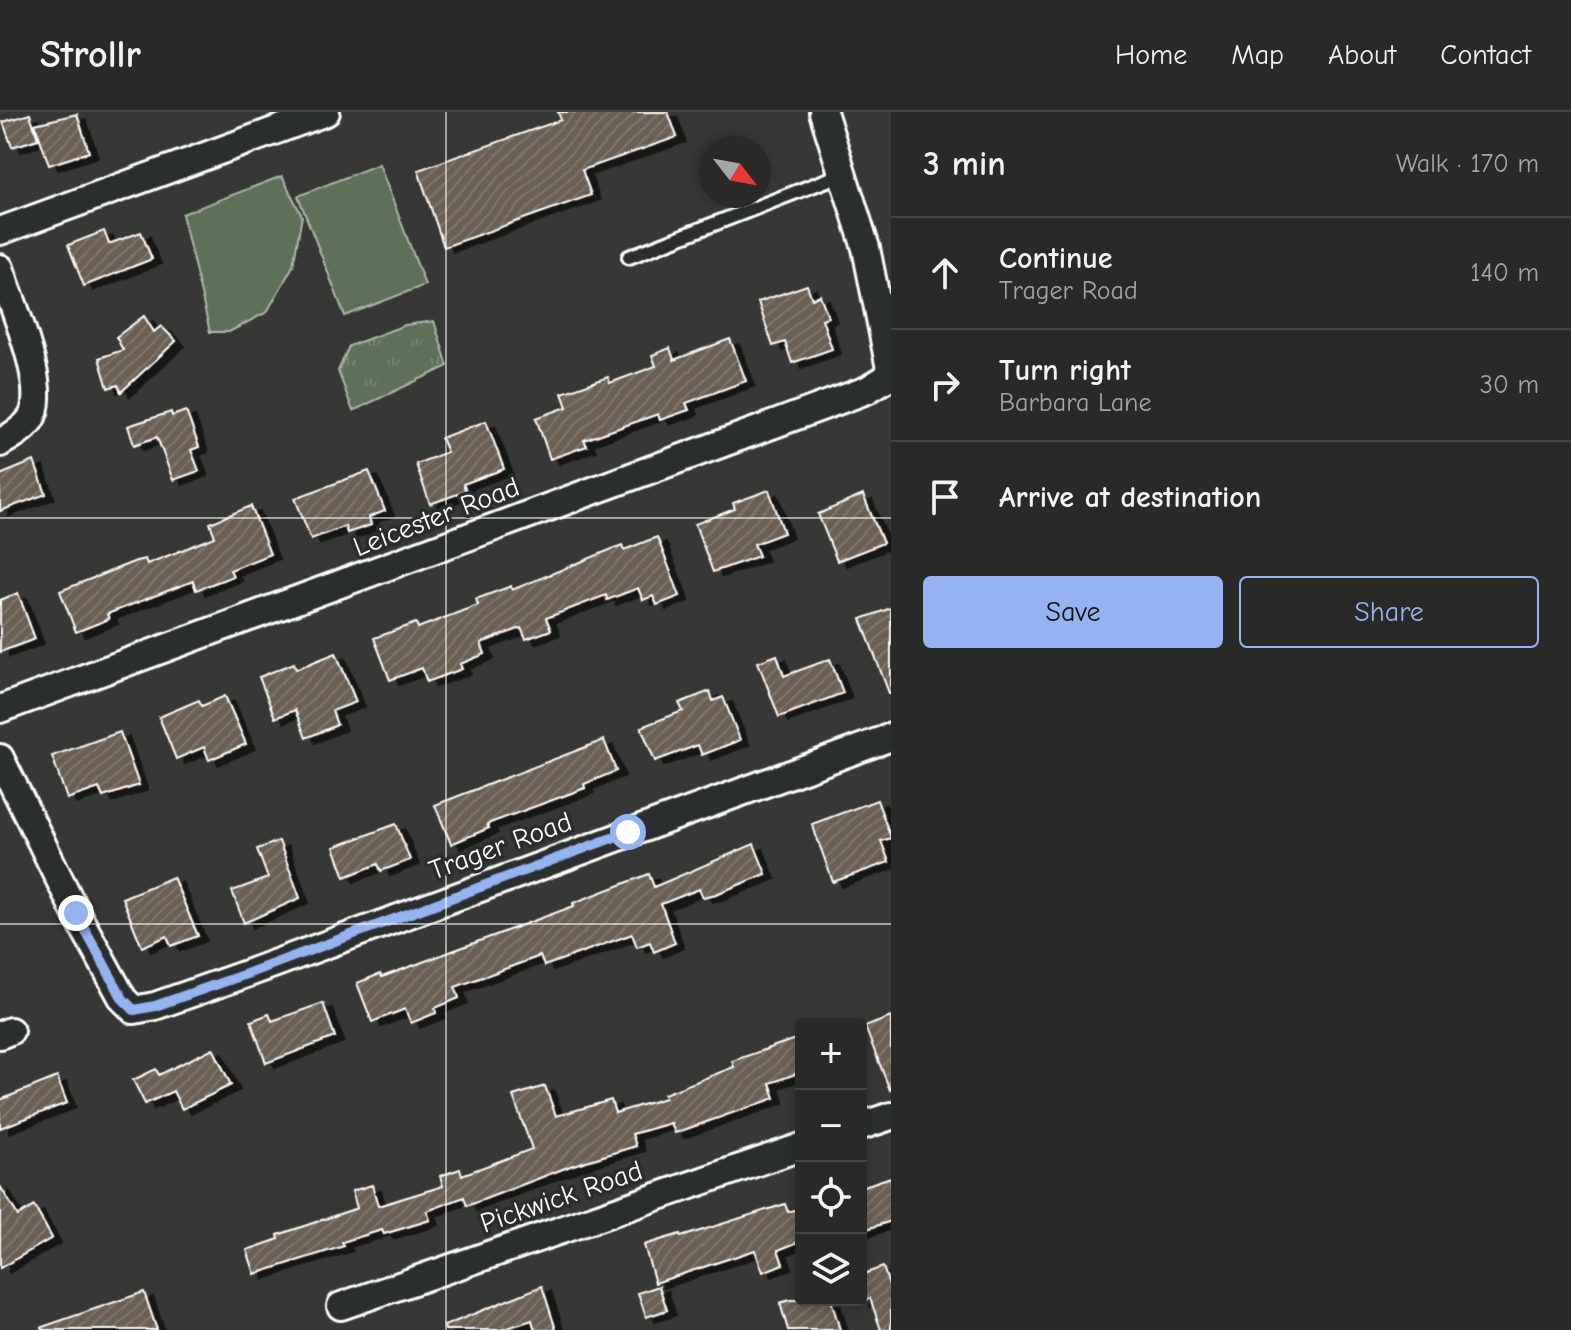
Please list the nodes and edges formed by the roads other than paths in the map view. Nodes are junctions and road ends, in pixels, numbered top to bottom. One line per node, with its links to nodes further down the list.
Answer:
1 (326, 112): 4 (street)
2 (823, 112): 3 (street)
3 (845, 173): 5 (lane); 7 (street)
4 (0, 231)
5 (629, 257)
6 (0, 268): 8 (street)
7 (891, 374): 9 (street, Leicester Road)
8 (0, 443)
9 (0, 709)
10 (891, 737): 11 (street, Trager Road)
11 (0, 758)
12 (891, 1116): 13 (street)
13 (867, 1124)
14 (795, 1149): 15 (street, Pickwick Road)
15 (341, 1306)

